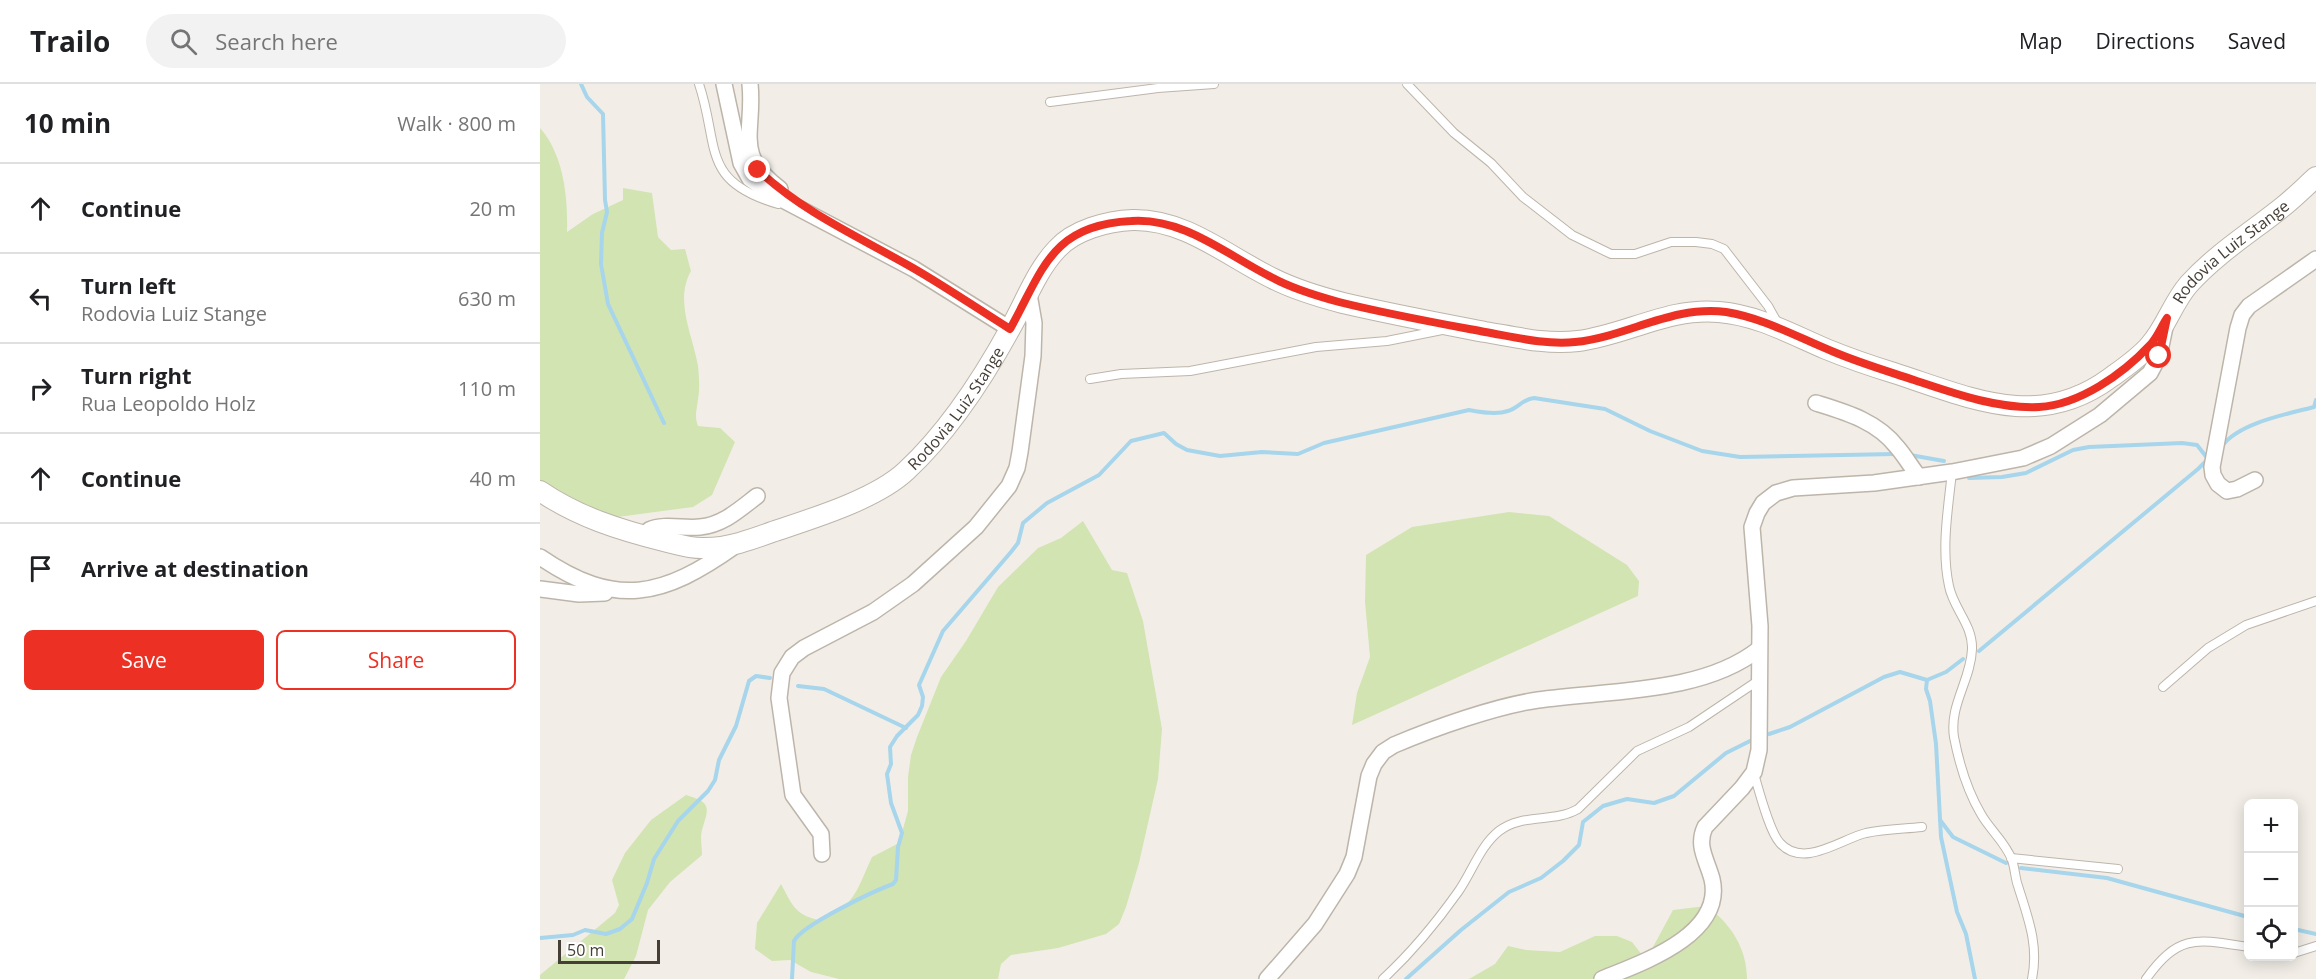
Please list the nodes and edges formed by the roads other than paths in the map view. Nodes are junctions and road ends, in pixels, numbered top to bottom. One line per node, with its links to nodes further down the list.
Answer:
1 (699, 84): 8 (lane)
2 (724, 84): 8 (street)
3 (750, 84): 8 (street)
4 (1214, 84): 6 (lane)
5 (1407, 84): 14 (lane)
6 (1050, 102)
7 (2316, 177): 11 (street, Rodovia Luiz Stange)
8 (814, 214): 13 (street)
9 (2316, 259): 19 (street)
10 (1029, 294): 12 (street, Rodovia Luiz Stange); 13 (street, Rodovia Luiz Stange); 33 (street)
11 (2167, 318): 14 (street, Rodovia Luiz Stange); 17 (street)
12 (1458, 327): 14 (street, Rodovia Luiz Stange); 15 (lane)
13 (1010, 329): 23 (street, Rodovia Luiz Stange)
14 (1781, 329)
15 (1090, 379)
16 (1816, 403): 18 (street)
17 (1952, 472): 18 (street); 34 (lane)
18 (1919, 477): 28 (street)
19 (2255, 480)
20 (540, 491): 22 (street, Rodovia Luiz Stange)
21 (757, 496): 22 (street)
22 (647, 537): 23 (street, Rodovia Luiz Stange)
23 (740, 543): 26 (street)
24 (540, 557): 26 (street)
25 (540, 589): 26 (street)
26 (616, 590)
27 (2316, 601): 30 (lane)
28 (1759, 650): 29 (street); 39 (street)
29 (1759, 680): 31 (street); 40 (lane)
30 (2163, 687)
31 (1754, 772): 32 (lane); 41 (street)
32 (1922, 827)
33 (822, 854)
34 (2011, 858): 35 (lane); 42 (lane)
35 (2118, 869)
36 (2316, 945): 38 (lane)
37 (2244, 946): 43 (lane)
38 (2298, 952)
39 (1267, 979)
40 (1383, 979)
41 (1602, 979)
42 (2031, 979)
43 (2146, 979)

